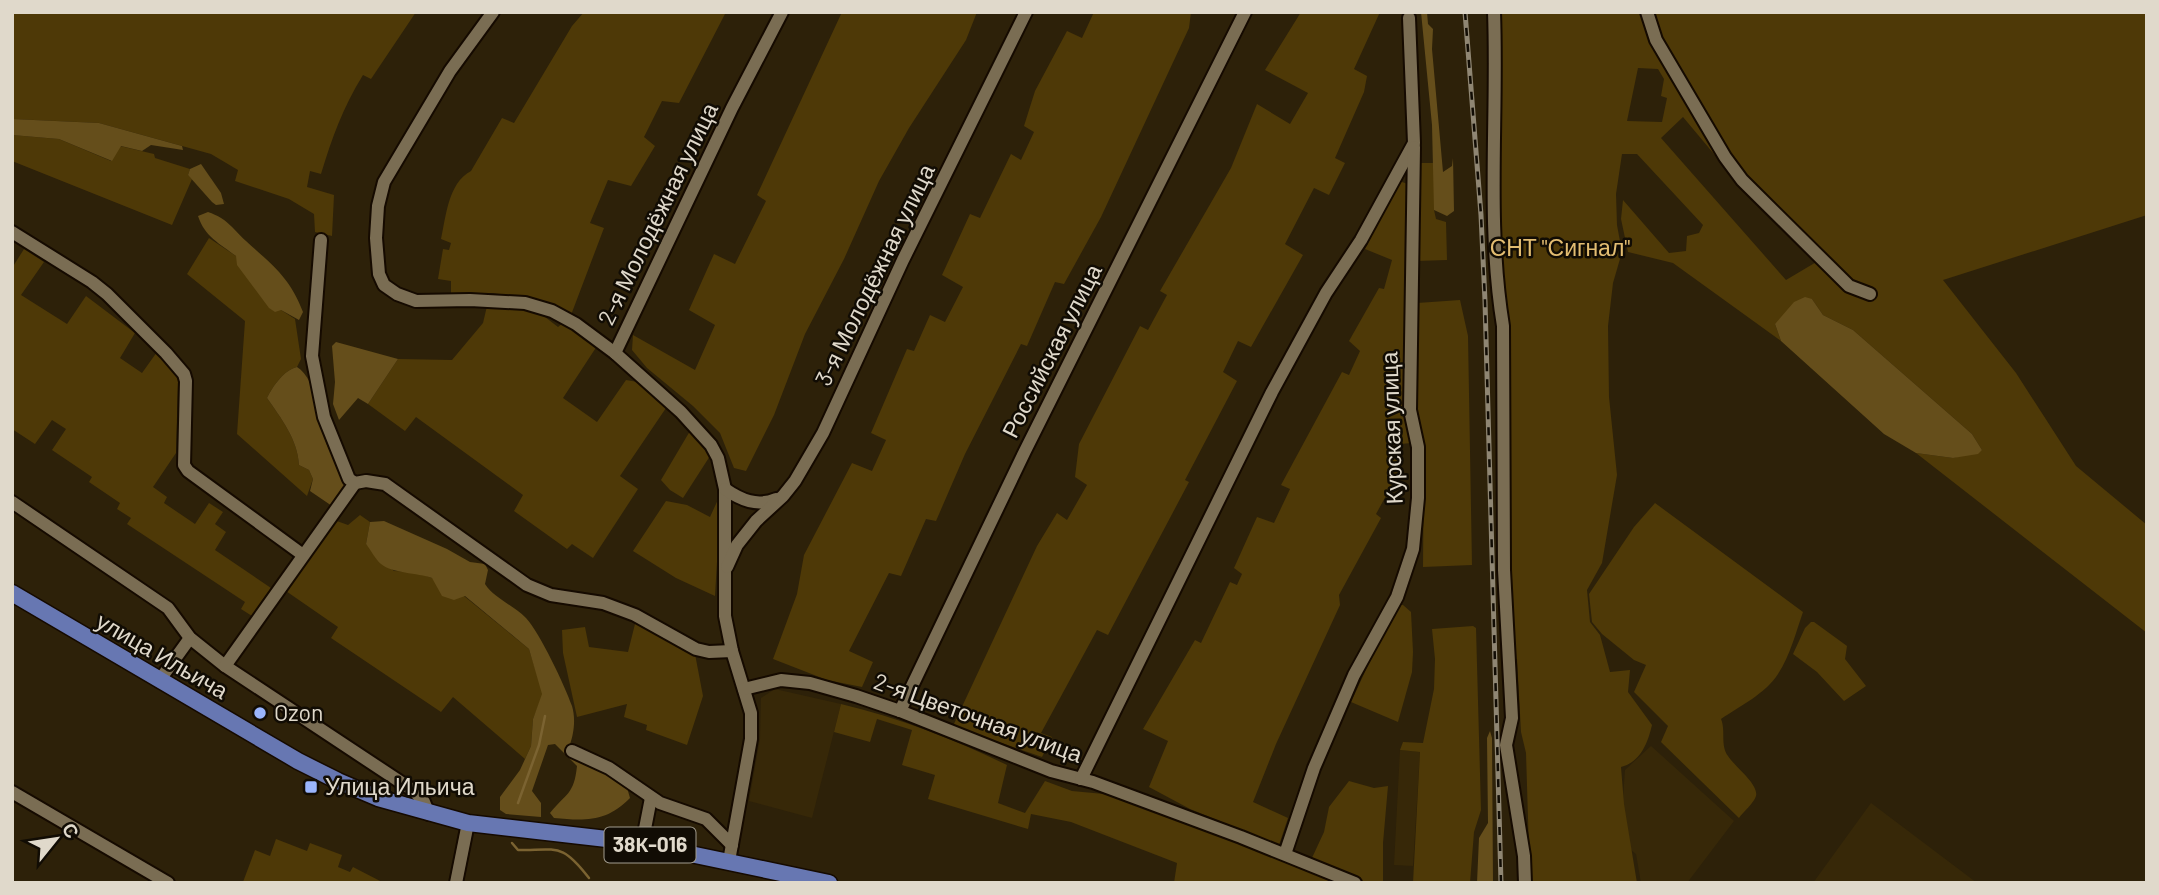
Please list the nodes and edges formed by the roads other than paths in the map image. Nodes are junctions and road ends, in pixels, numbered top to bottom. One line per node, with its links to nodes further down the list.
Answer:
1 (493, 12): 12 (street)
2 (782, 12): 12 (street, 2-я Молодёжная улица)
3 (1026, 12): 15 (street, 3-я Молодёжная улица)
4 (1245, 12): 25 (street, Российская улица)
5 (1494, 12): 39 (street)
6 (1647, 12): 11 (street)
7 (1409, 18): 8 (street, Курская улица)
8 (1414, 143): 27 (street); 34 (street, Курская улица)
9 (12, 232): 17 (street)
10 (321, 240): 13 (street)
11 (1870, 294)
12 (615, 353): 14 (street, 2-я Молодёжная улица)
13 (355, 483): 17 (street); 21 (street)
14 (725, 489): 15 (street); 18 (street, 2-я Молодёжная улица)
15 (783, 496): 18 (street, 3-я Молодёжная улица)
16 (12, 502): 20 (street)
17 (303, 555): 22 (street)
18 (723, 573): 21 (street, 2-я Молодёжная улица)
19 (12, 593): 23 (main road, улица Ильича)
20 (190, 638): 22 (street); 23 (street)
21 (732, 651): 24 (street, 2-я Молодёжная улица)
22 (225, 666): 30 (street)
23 (159, 681): 30 (main road, улица Ильича)
24 (744, 690): 25 (street, 2-я Цветочная улица); 33 (street)
25 (900, 711): 27 (street, 2-я Цветочная улица)
26 (572, 751): 29 (street)
27 (1081, 779): 34 (street, 2-я Цветочная улица)
28 (12, 792): 35 (street)
29 (651, 797): 32 (street); 33 (street)
30 (429, 814): 31 (main road, улица Ильича)
31 (468, 823): 32 (main road, 38К-016); 36 (street)
32 (642, 844): 33 (main road, 38К-016)
33 (731, 853): 37 (main road, 38К-016)
34 (1285, 854): 38 (street, 2-я Цветочная улица)
35 (168, 883)
36 (456, 883)
37 (829, 883)
38 (1355, 883)
39 (1525, 883)

